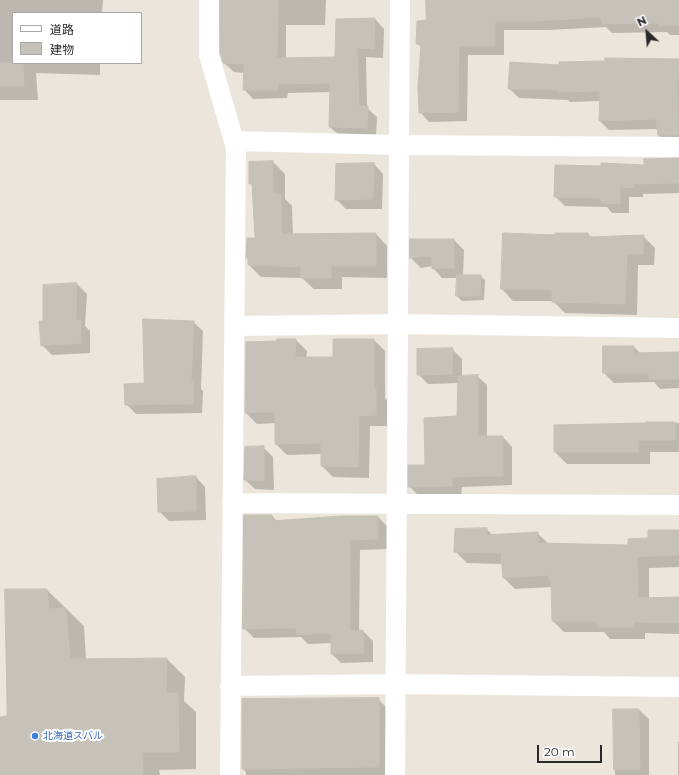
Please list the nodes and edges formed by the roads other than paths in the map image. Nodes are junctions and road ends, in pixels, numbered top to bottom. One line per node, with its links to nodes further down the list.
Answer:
1 (209, 0): 3 (street)
2 (400, 0): 4 (street)
3 (234, 141): 4 (street); 7 (street)
4 (399, 145): 5 (street); 6 (street)
5 (679, 147)
6 (398, 324): 7 (street); 8 (street); 10 (street)
7 (234, 326): 9 (street)
8 (679, 328)
9 (232, 503): 10 (street); 13 (street)
10 (397, 504): 11 (street); 12 (street)
11 (679, 505)
12 (396, 684): 13 (street); 14 (street); 16 (street)
13 (230, 686): 15 (street)
14 (679, 686)
15 (230, 775)
16 (395, 775)

